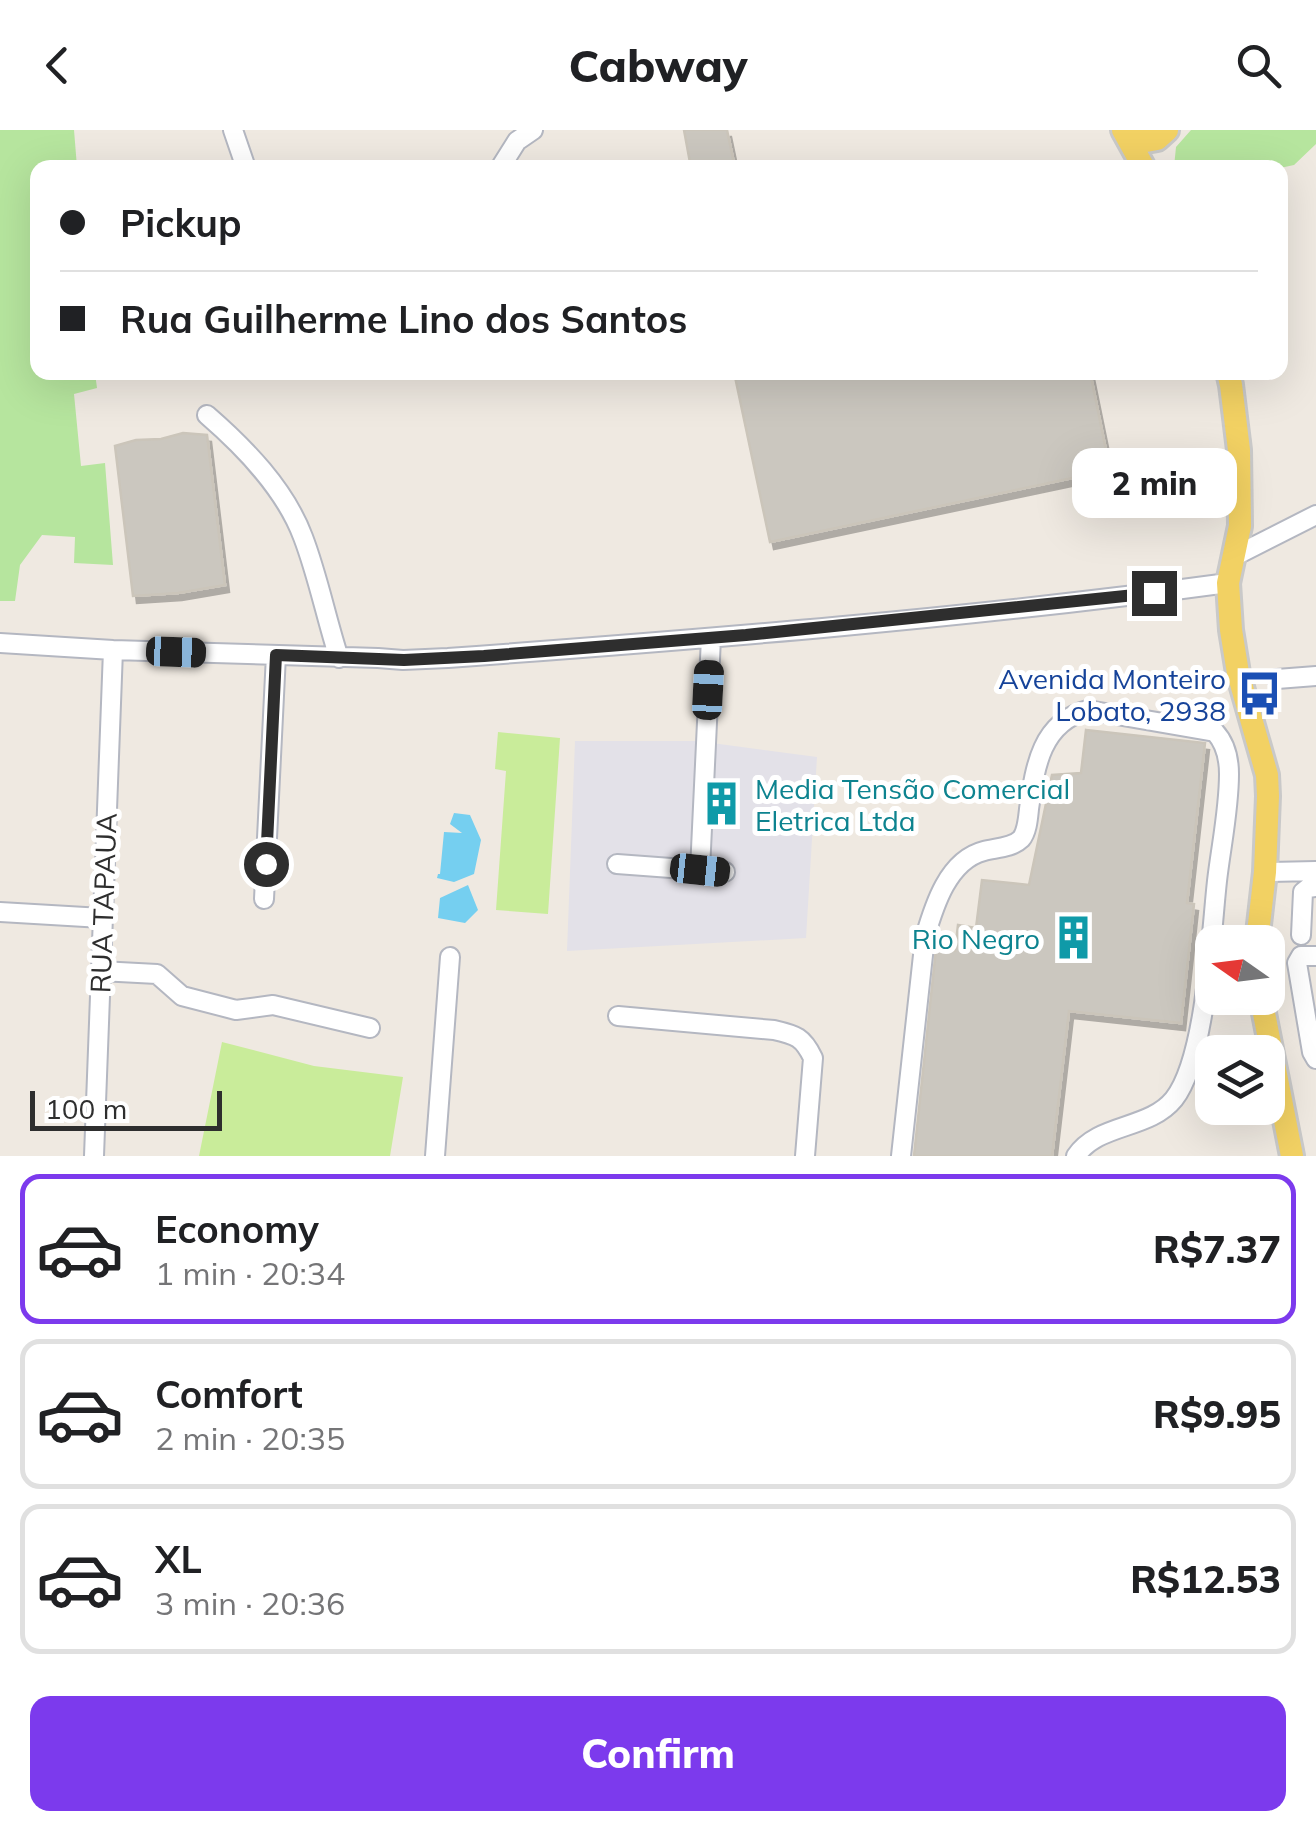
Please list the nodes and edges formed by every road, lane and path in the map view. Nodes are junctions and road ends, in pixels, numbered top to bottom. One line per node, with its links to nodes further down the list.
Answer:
1 (233, 130): 5 (street)
2 (533, 130): 6 (street)
3 (1126, 130): 4 (main road); 7 (main road)
4 (1165, 131): 8 (main road)
5 (243, 160)
6 (505, 160)
7 (1140, 160)
8 (1160, 160)
9 (1233, 380): 12 (main road)
10 (207, 415): 20 (street)
11 (1316, 514): 13 (street)
12 (1240, 526): 13 (street); 14 (main road)
13 (1263, 544): 14 (street)
14 (1235, 556): 15 (main road)
15 (1228, 583): 16 (street); 27 (main road)
16 (711, 638): 20 (street); 24 (street)
17 (0, 643): 18 (street)
18 (113, 650): 19 (street); 31 (street, RUA TAPAUA)
19 (276, 655): 20 (street); 29 (street)
20 (339, 658)
21 (1316, 676): 22 (street)
22 (1277, 679)
23 (617, 864): 24 (street)
24 (700, 870): 26 (street)
25 (1316, 871): 27 (street)
26 (726, 872)
27 (1265, 872): 33 (main road)
28 (1316, 887): 34 (street)
29 (264, 899)
30 (0, 912): 31 (street)
31 (102, 918): 37 (street, RUA TAPAUA)
32 (1213, 925): 46 (street)
33 (1259, 925)
34 (1301, 935)
35 (1316, 956): 42 (street)
36 (450, 957): 44 (street)
37 (100, 971): 41 (street); 43 (street, RUA TAPAUA)
38 (1201, 1015): 47 (street)
39 (1264, 1015): 48 (main road)
40 (618, 1016): 45 (street)
41 (370, 1028)
42 (1316, 1058)
43 (94, 1156)
44 (435, 1156)
45 (805, 1156)
46 (900, 1156)
47 (1076, 1156)
48 (1292, 1156)

